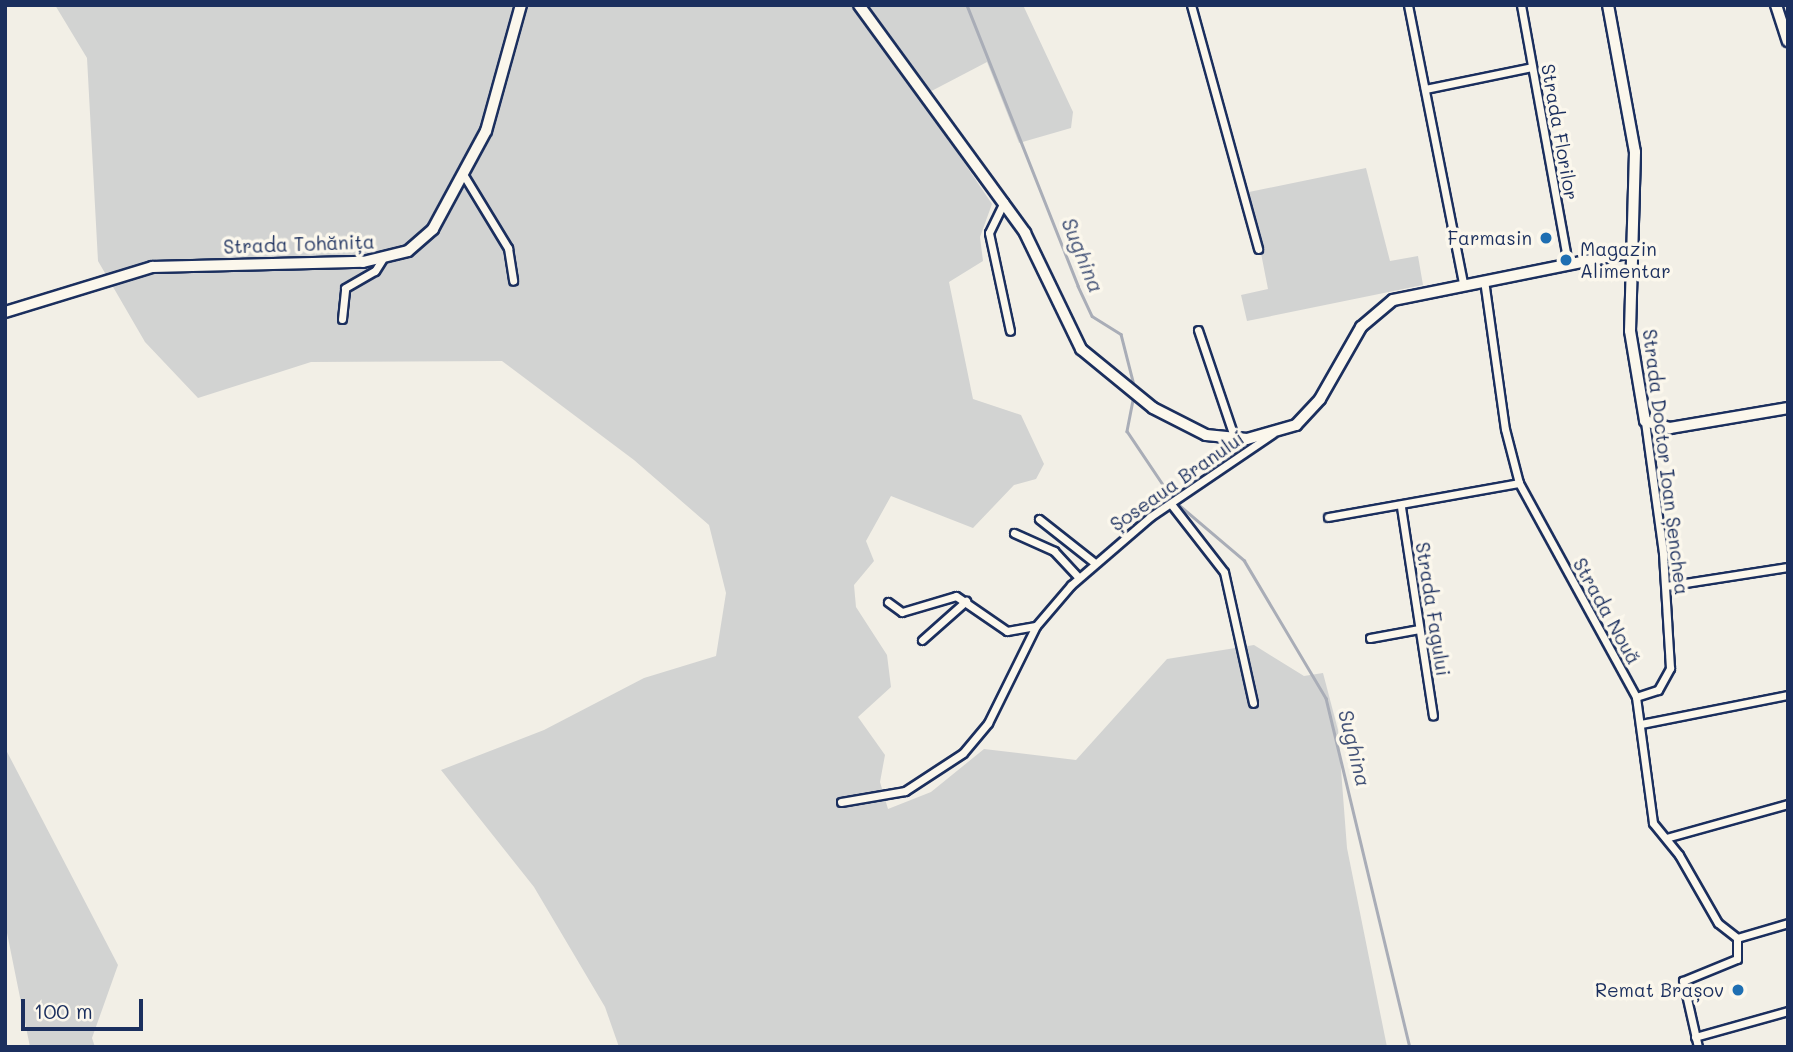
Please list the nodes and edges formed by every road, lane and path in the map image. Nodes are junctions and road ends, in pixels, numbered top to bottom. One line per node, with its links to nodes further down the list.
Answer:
1 (521, 5): 11 (main road, Strada Tohănița)
2 (859, 5): 12 (main road, Șoseaua Branului)
3 (1191, 5): 13 (street)
4 (1408, 5): 10 (street)
5 (1521, 5): 9 (street, Strada Florilor)
6 (1608, 5): 14 (main road, Strada Doctor Ioan Șenchea)
7 (1776, 5): 8 (main road)
8 (1788, 41)
9 (1532, 67): 10 (street); 16 (street, Strada Florilor)
10 (1425, 89): 19 (street)
11 (463, 174): 15 (main road, Strada Tohănița); 18 (street)
12 (1004, 202): 23 (street); 27 (main road, Șoseaua Branului)
13 (1258, 249)
14 (1632, 252): 16 (main road, Șoseaua Branului); 25 (main road, Strada Doctor Ioan Șenchea)
15 (382, 260): 20 (main road, Strada Tohănița); 21 (street)
16 (1568, 264): 17 (main road, Șoseaua Branului)
17 (1484, 280): 19 (main road, Șoseaua Branului); 28 (street, Strada Nouă)
18 (513, 281)
19 (1463, 284): 26 (main road, Șoseaua Branului)
20 (5, 312)
21 (342, 319)
22 (1198, 330): 27 (street)
23 (1010, 331)
24 (1788, 408): 25 (main road)
25 (1645, 421): 37 (street, Strada Doctor Ioan Șenchea)
26 (1272, 434): 27 (main road, Șoseaua Branului); 29 (street, Șoseaua Branului)
27 (1235, 439)
28 (1519, 483): 30 (street); 45 (street, Strada Nouă)
29 (1171, 505): 34 (street, Șoseaua Branului); 46 (street)
30 (1401, 507): 31 (street); 41 (street, Strada Fagului)
31 (1328, 517)
32 (1039, 519): 34 (street)
33 (1014, 533): 36 (street)
34 (1095, 563): 36 (street, Șoseaua Branului)
35 (1788, 567): 37 (street)
36 (1078, 577): 40 (street, Șoseaua Branului)
37 (1666, 586): 45 (street, Strada Doctor Ioan Șenchea)
38 (966, 601): 39 (street); 40 (street); 43 (street)
39 (888, 602)
40 (1037, 626): 49 (street, Șoseaua Branului)
41 (1419, 629): 42 (street); 47 (street, Strada Fagului)
42 (1370, 638)
43 (922, 640)
44 (1788, 695): 48 (street)
45 (1636, 697): 48 (street, Strada Nouă)
46 (1253, 703)
47 (1433, 716)
48 (1641, 724): 51 (street, Strada Nouă)
49 (841, 802)
50 (1788, 804): 51 (street)
51 (1666, 838): 53 (street, Strada Nouă)
52 (1788, 923): 53 (street)
53 (1737, 938): 55 (street)
54 (1788, 1012): 55 (street)
55 (1695, 1037): 56 (street)
56 (1698, 1047)

